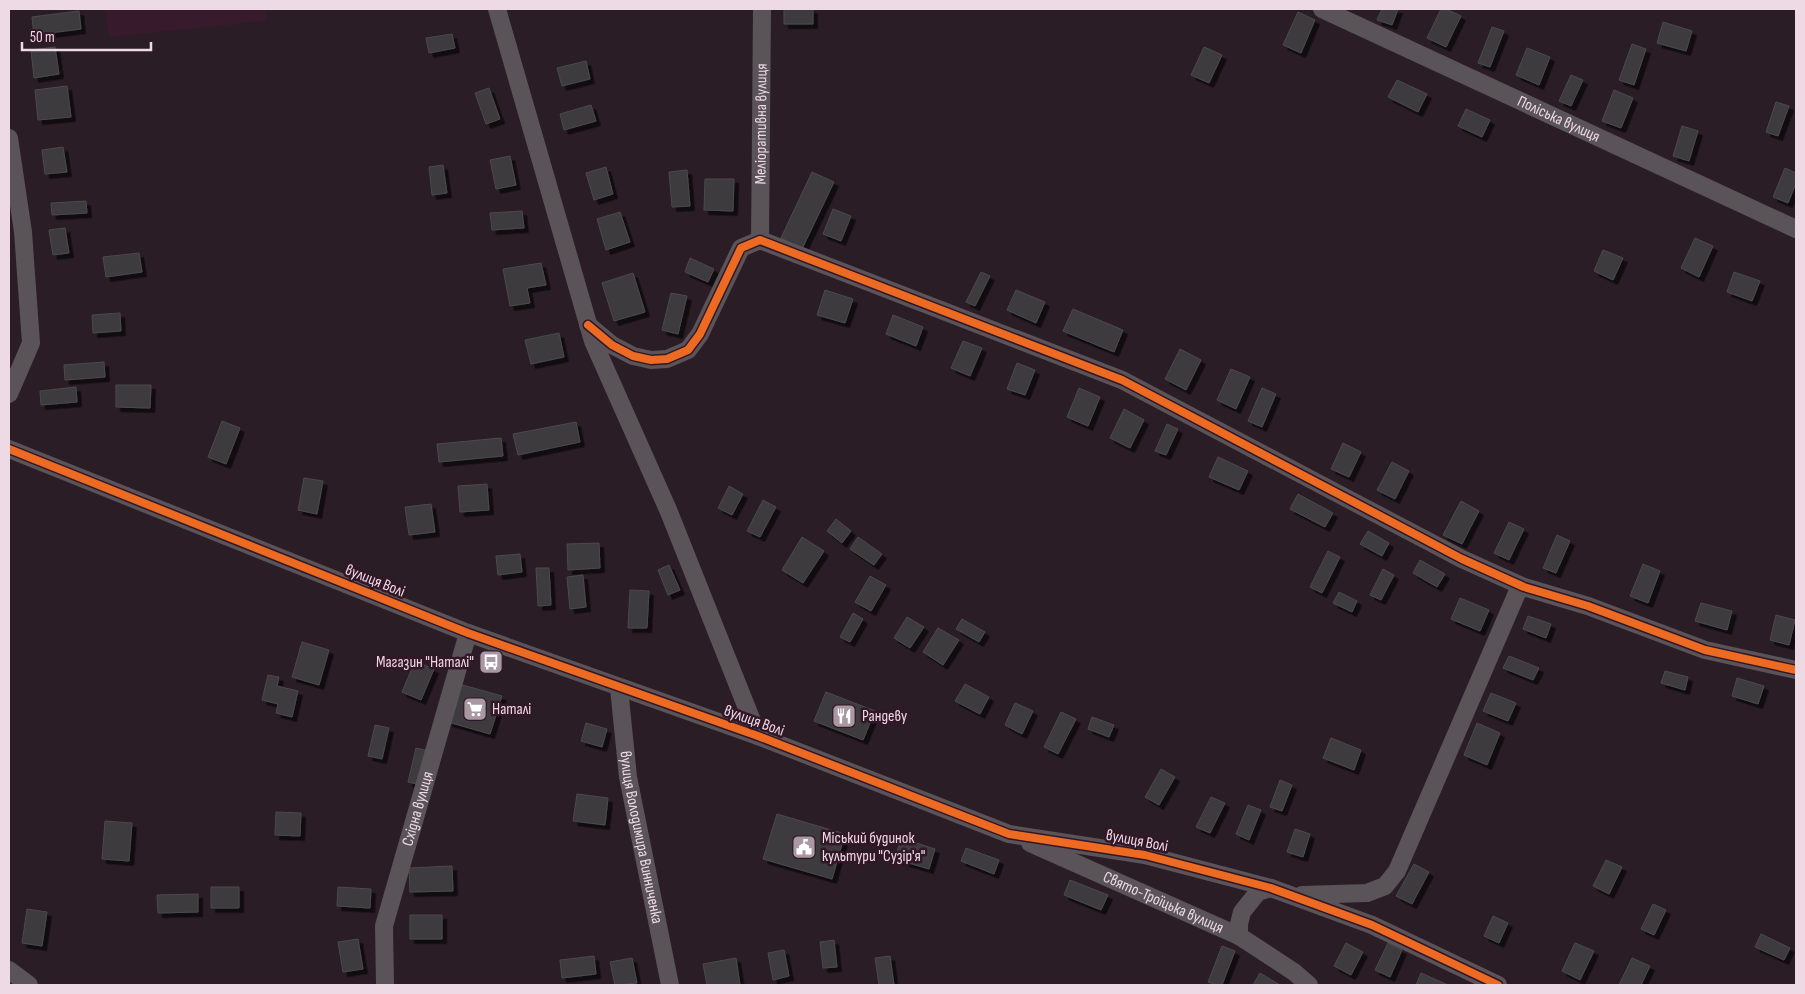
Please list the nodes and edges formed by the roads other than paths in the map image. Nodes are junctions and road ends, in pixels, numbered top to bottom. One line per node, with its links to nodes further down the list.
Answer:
1 (497, 9): 7 (street)
2 (762, 9): 6 (street, Меліоративна вулиця)
3 (1322, 9): 5 (street, Поліська вулиця)
4 (9, 138): 8 (street)
5 (1796, 229)
6 (760, 240): 7 (street); 10 (street)
7 (588, 325): 14 (street)
8 (9, 394)
9 (9, 449): 11 (street, вулиця Волі)
10 (1520, 586): 12 (street); 17 (street)
11 (468, 633): 13 (street, вулиця Волі); 21 (street, Східна вулиця)
12 (1796, 670)
13 (619, 688): 14 (street, вулиця Волі); 22 (street, вулиця Володимира Винниченка)
14 (758, 736): 15 (street, вулиця Волі)
15 (1009, 834): 16 (street, вулиця Волі); 18 (street, Свято-Троїцька вулиця)
16 (1271, 888): 17 (street, вулиця Волі); 18 (street)
17 (1291, 896): 24 (street, вулиця Волі)
18 (1239, 936): 23 (street, Свято-Троїцька вулиця)
19 (9, 970): 20 (street)
20 (29, 985)
21 (384, 985)
22 (670, 985)
23 (1309, 985)
24 (1498, 985)

